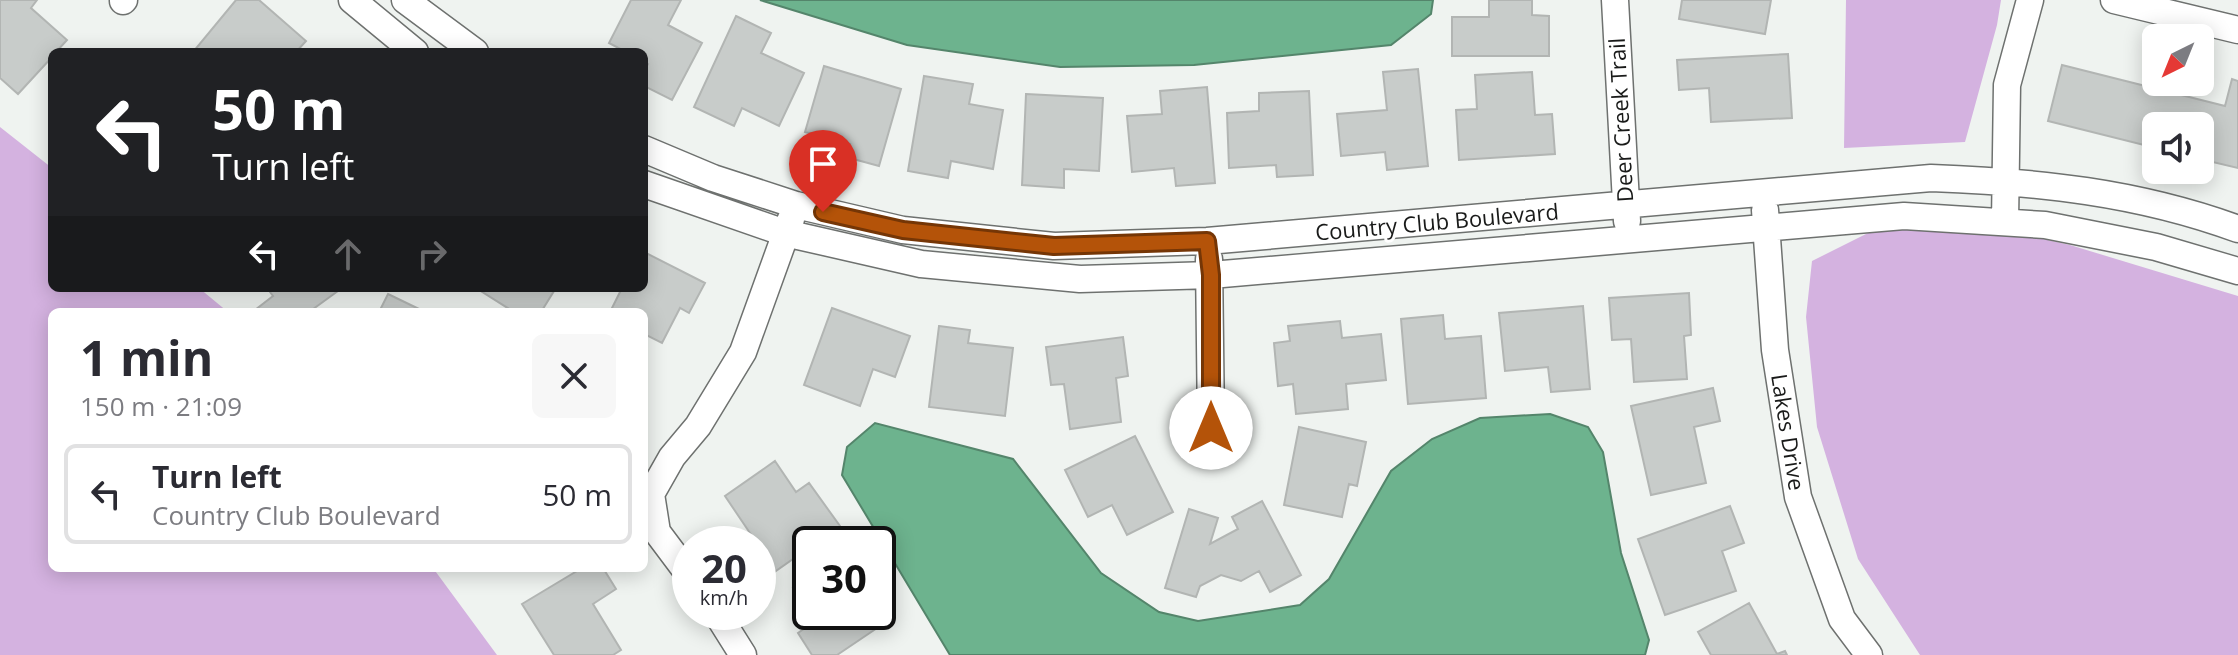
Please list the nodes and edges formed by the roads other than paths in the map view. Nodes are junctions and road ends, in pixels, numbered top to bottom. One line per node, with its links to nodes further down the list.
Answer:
1 (352, 0): 7 (street)
2 (405, 0): 8 (street)
3 (1615, 0): 14 (street, Deer Creek Trail)
4 (2030, 0): 10 (street)
5 (2114, 0): 6 (street)
6 (2238, 30)
7 (410, 48)
8 (470, 48)
9 (648, 151): 13 (street, Country Club Boulevard)
10 (2005, 181): 12 (street, Country Club Boulevard); 15 (street); 17 (street, Country Club Boulevard)
11 (648, 185): 18 (street, Country Club Boulevard)
12 (1763, 193): 14 (street, Country Club Boulevard); 16 (street, Lakes Drive)
13 (796, 205): 18 (street); 19 (street, Country Club Boulevard)
14 (1626, 206): 19 (street, Country Club Boulevard); 20 (street, Deer Creek Trail)
15 (2005, 222): 16 (street, Country Club Boulevard); 21 (street, Country Club Boulevard)
16 (1766, 226): 20 (street, Country Club Boulevard); 27 (street, Lakes Drive)
17 (2238, 229)
18 (785, 233): 22 (street, Country Club Boulevard); 24 (street)
19 (1207, 241): 22 (street)
20 (1628, 241): 22 (street, Country Club Boulevard)
21 (2238, 271)
22 (1211, 275): 23 (street)
23 (1211, 428)
24 (672, 552)
25 (727, 630): 26 (street)
26 (743, 655)
27 (1869, 655)

